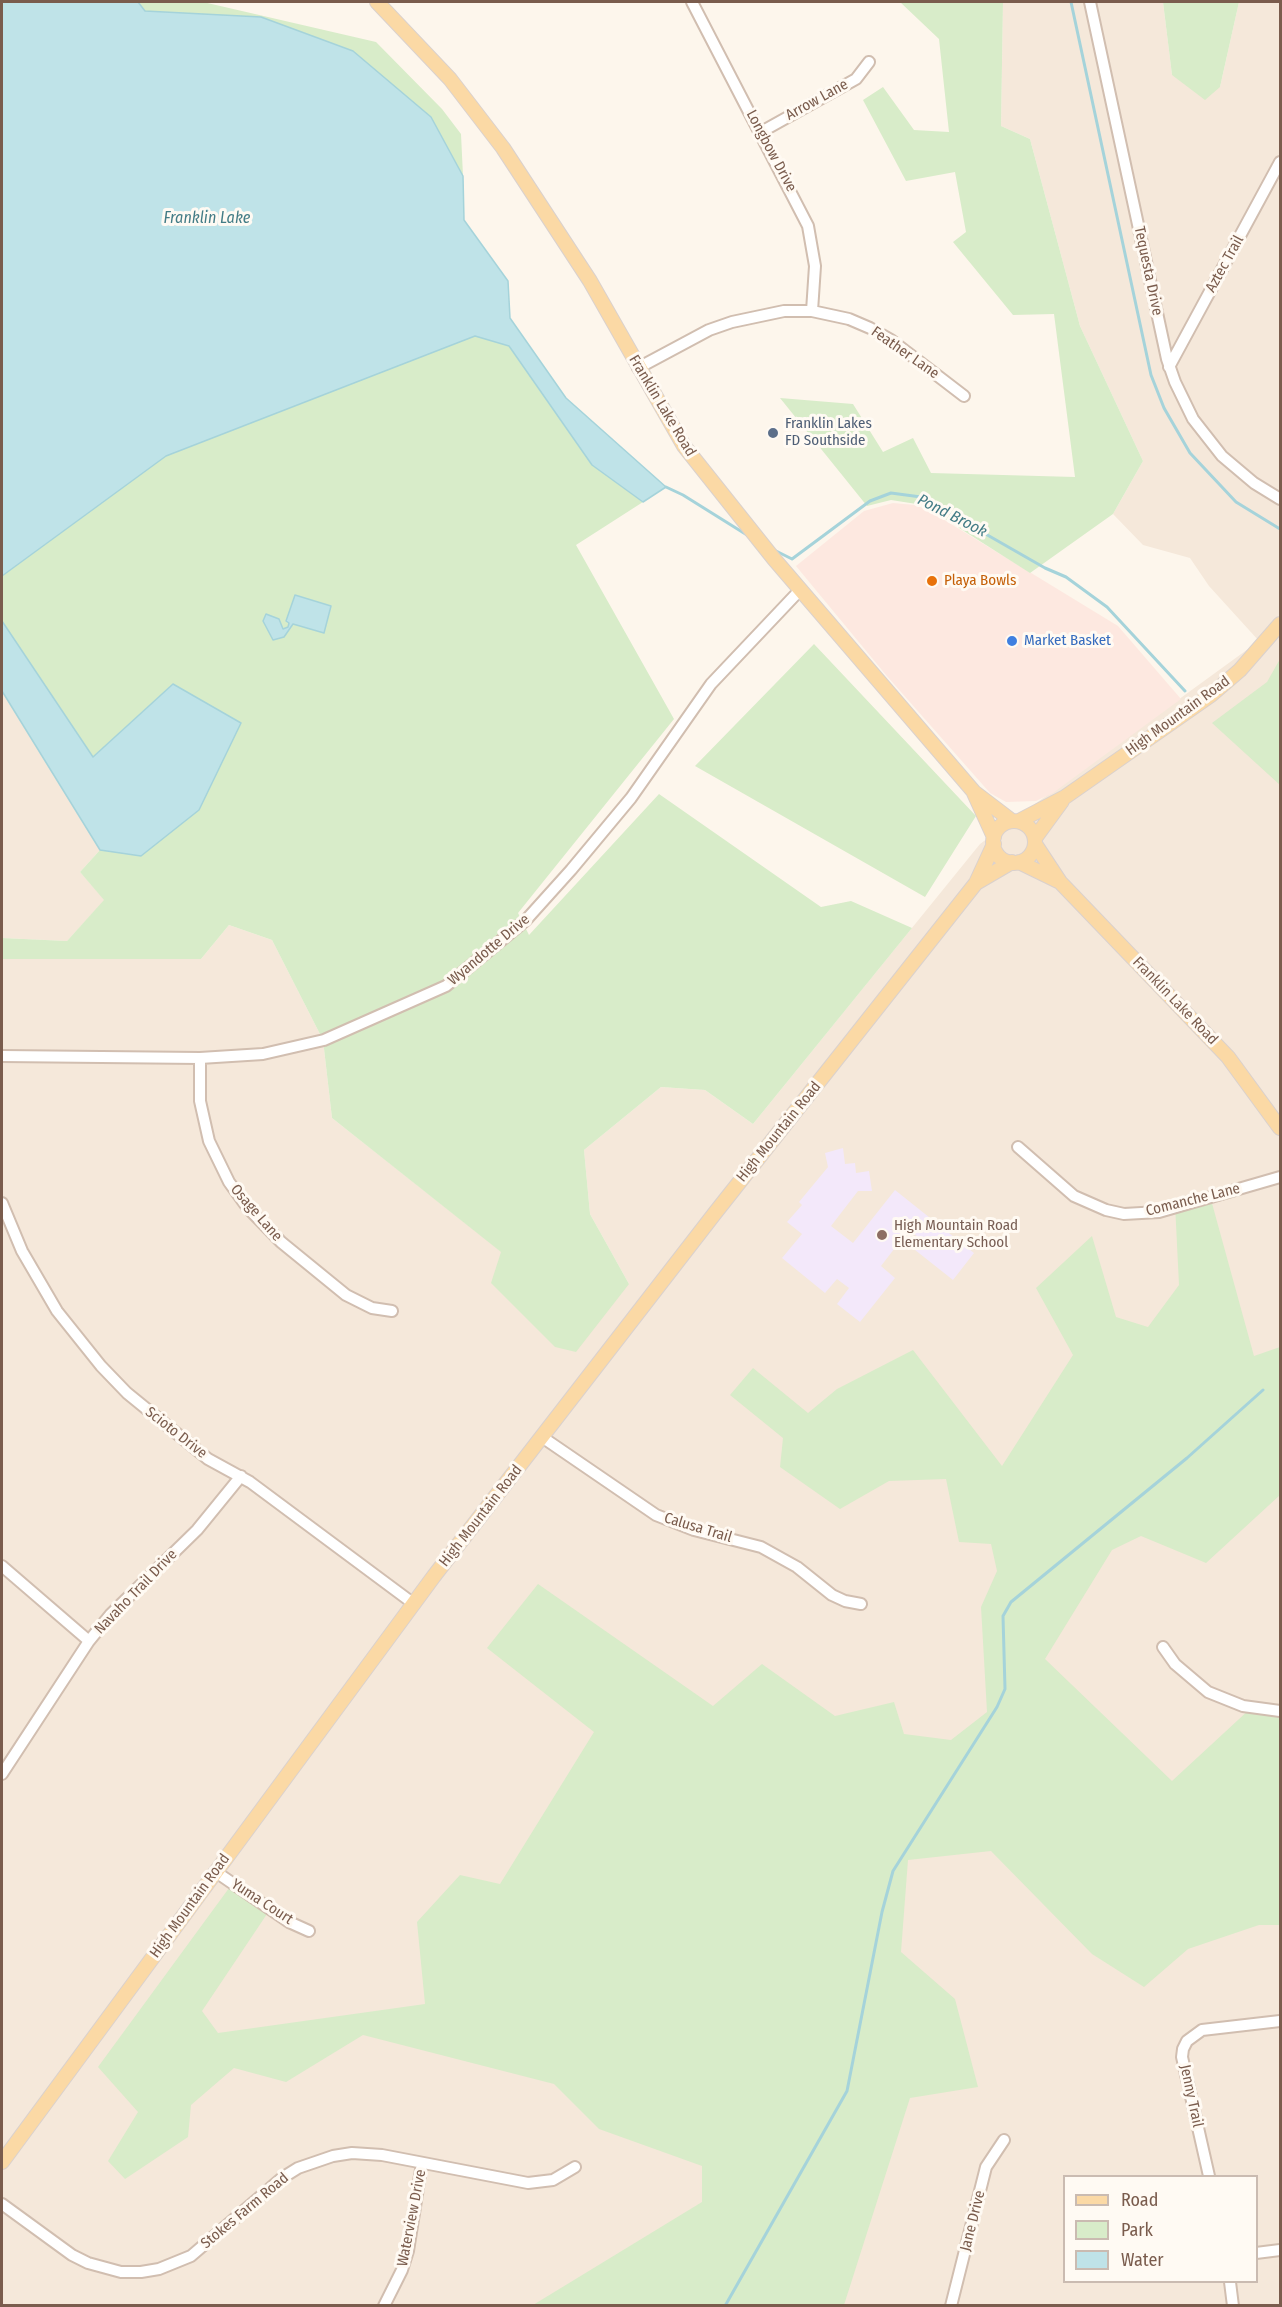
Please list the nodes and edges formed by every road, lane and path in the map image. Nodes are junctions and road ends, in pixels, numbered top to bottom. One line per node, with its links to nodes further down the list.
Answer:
1 (377, 2): 9 (main road, Franklin Lake Road)
2 (692, 2): 5 (street, Longbow Drive)
3 (1090, 2): 8 (street, Tequesta Drive)
4 (869, 62): 5 (street, Arrow Lane)
5 (761, 132): 7 (street, Longbow Drive)
6 (1281, 162): 8 (street, Aztec Trail)
7 (812, 311): 9 (street, Feather Lane); 10 (street, Feather Lane)
8 (1169, 367): 11 (street, Tequesta Drive)
9 (638, 368): 12 (main road, Franklin Lake Road)
10 (964, 396)
11 (1281, 499)
12 (800, 590): 14 (main road, Franklin Lake Road); 23 (street, Wyandotte Drive)
13 (1281, 624): 15 (main road, High Mountain Road)
14 (974, 792): 16 (main road, Franklin Lake Road); 17 (main road, Franklin Lake Road)
15 (1065, 797): 16 (main road, High Mountain Road); 18 (main road, High Mountain Road)
16 (1016, 821): 17 (main road); 18 (main road)
17 (994, 841): 19 (main road); 21 (main road, High Mountain Road)
18 (1035, 841): 19 (main road); 20 (main road, Franklin Lake Road)
19 (1016, 862): 20 (main road, Franklin Lake Road); 21 (main road, High Mountain Road)
20 (1060, 882): 24 (main road, Franklin Lake Road)
21 (976, 883): 29 (main road, High Mountain Road)
22 (2, 1056): 23 (street, Wyandotte Drive)
23 (200, 1058): 28 (street, Osage Lane)
24 (1281, 1128)
25 (1018, 1147): 26 (street, Comanche Lane)
26 (1281, 1177)
27 (2, 1203): 30 (street, Scioto Drive)
28 (392, 1311)
29 (542, 1437): 32 (main road, High Mountain Road); 33 (street, Calusa Trail)
30 (241, 1476): 32 (street, Scioto Drive); 34 (street, Navaho Trail Drive)
31 (2, 1566): 34 (street)
32 (414, 1604): 38 (main road, High Mountain Road)
33 (861, 1604)
34 (89, 1641): 37 (street, Navaho Trail Drive)
35 (1163, 1647): 36 (street)
36 (1281, 1711)
37 (2, 1774)
38 (216, 1872): 39 (street, Yuma Court); 42 (main road, High Mountain Road)
39 (309, 1931)
40 (1281, 2021): 45 (street, Jenny Trail)
41 (1004, 2140): 51 (street, Jane Drive)
42 (2, 2162)
43 (422, 2163): 44 (street, Stokes Farm Road); 46 (street, Stokes Farm Road); 50 (street, Waterview Drive)
44 (575, 2167)
45 (1209, 2175)
46 (2, 2204)
47 (1281, 2250): 48 (street)
48 (1258, 2253)
49 (1230, 2283): 52 (street)
50 (384, 2306)
51 (951, 2306)
52 (1233, 2306)

